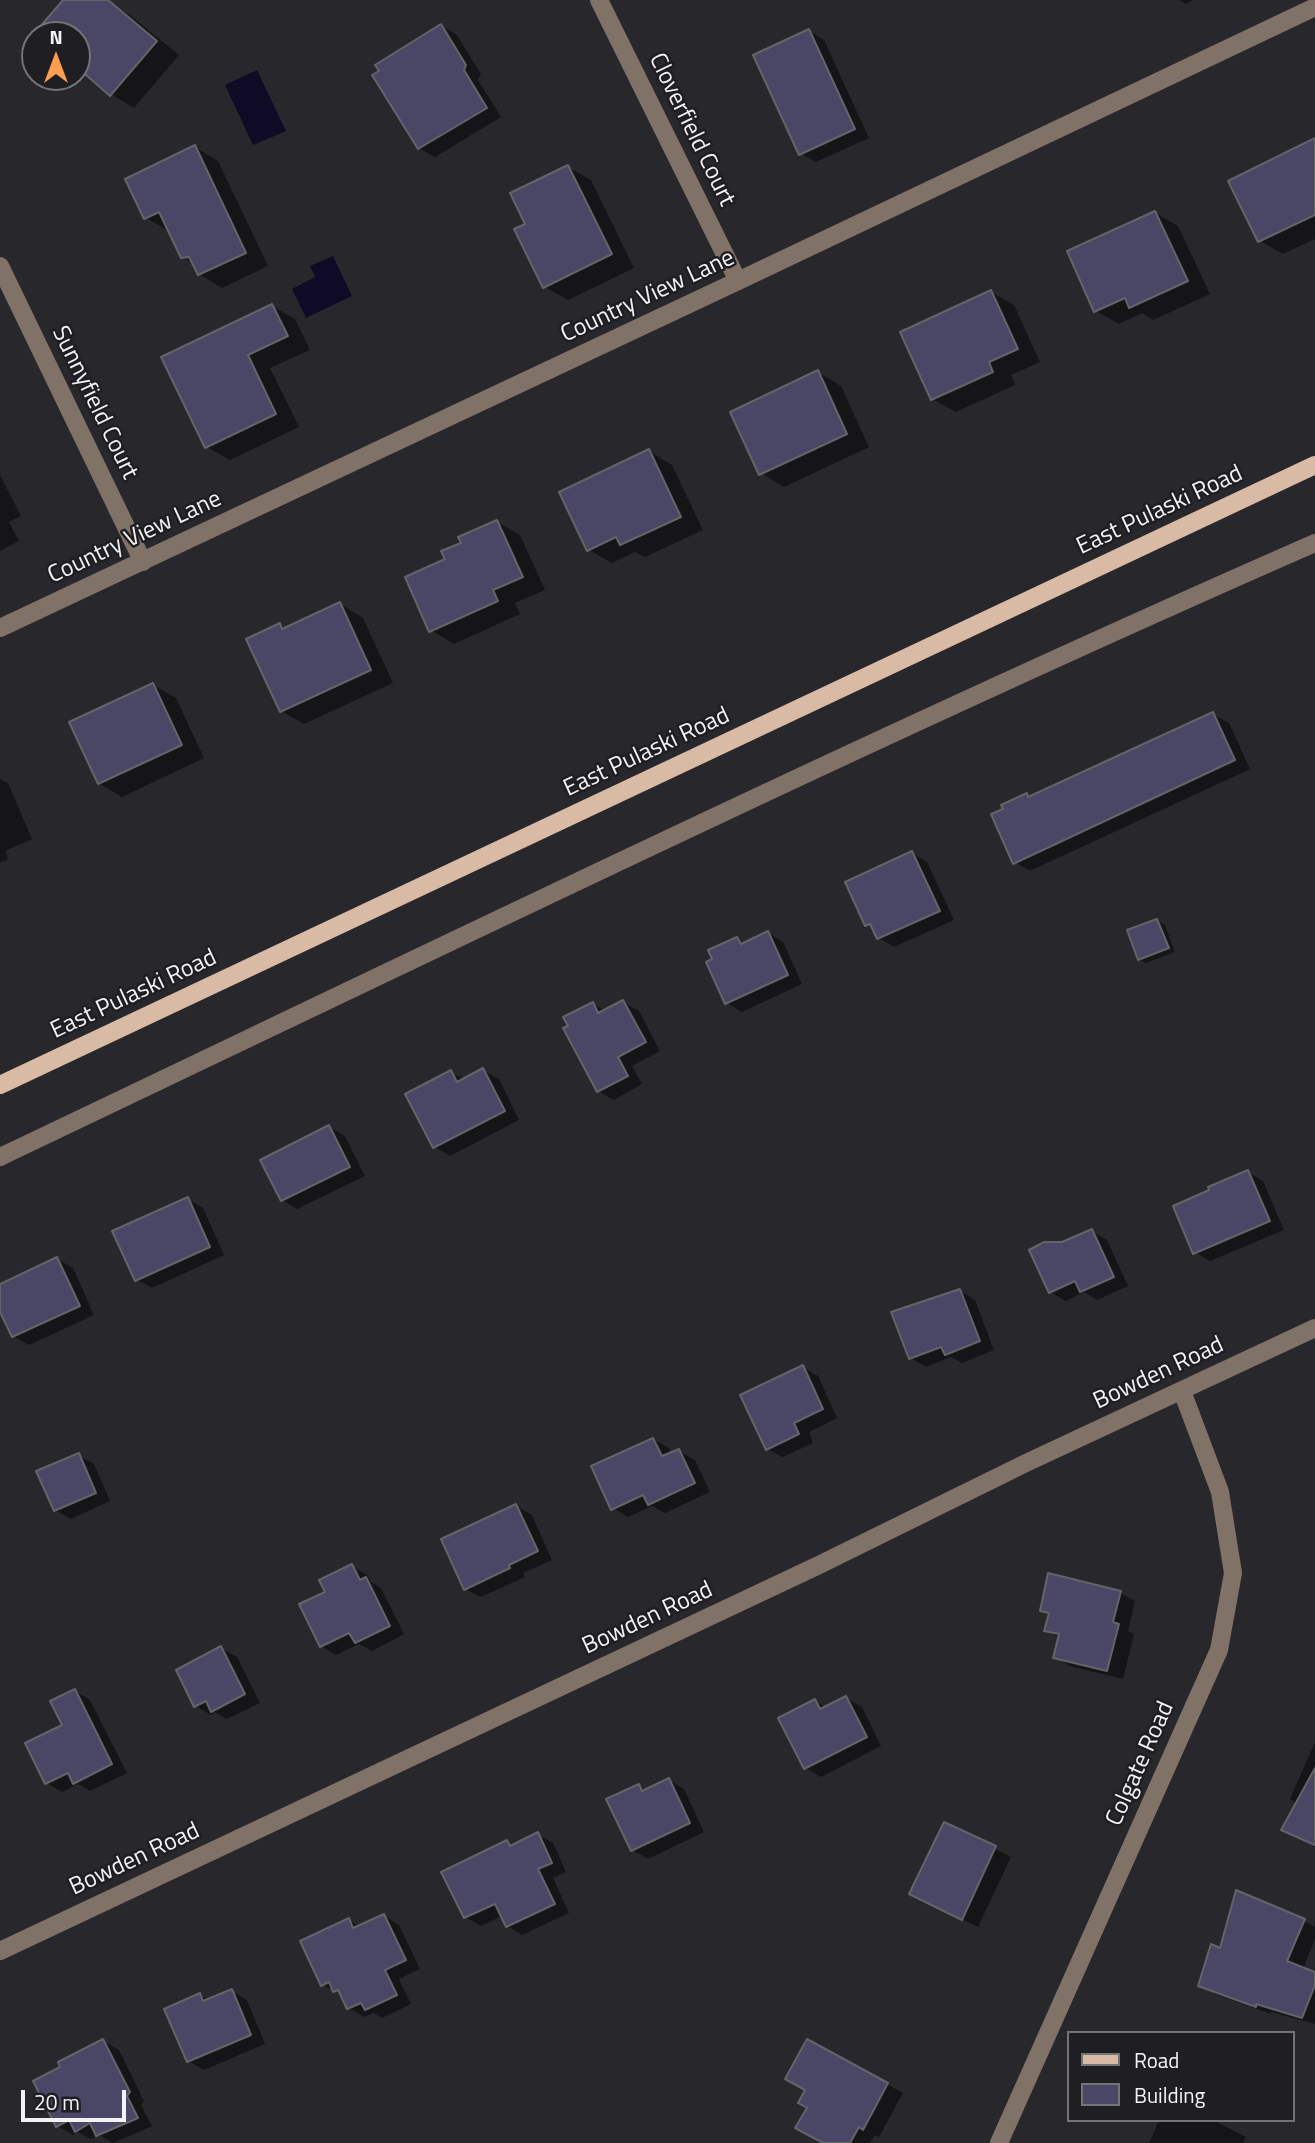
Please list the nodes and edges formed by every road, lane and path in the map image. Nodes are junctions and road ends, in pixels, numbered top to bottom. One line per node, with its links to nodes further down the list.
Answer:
1 (599, 0): 4 (street, Cloverfield Court)
2 (1315, 7): 4 (street, Country View Lane)
3 (0, 266): 7 (street, Sunnyfield Court)
4 (738, 281): 7 (street, Country View Lane)
5 (1315, 465): 9 (main road, East Pulaski Road)
6 (1315, 543): 10 (street)
7 (143, 562): 8 (street, Country View Lane)
8 (0, 628)
9 (0, 1085)
10 (0, 1157)
11 (1315, 1328): 12 (street, Bowden Road)
12 (1182, 1391): 13 (street, Bowden Road); 14 (street, Colgate Road)
13 (0, 1951)
14 (999, 2143)

